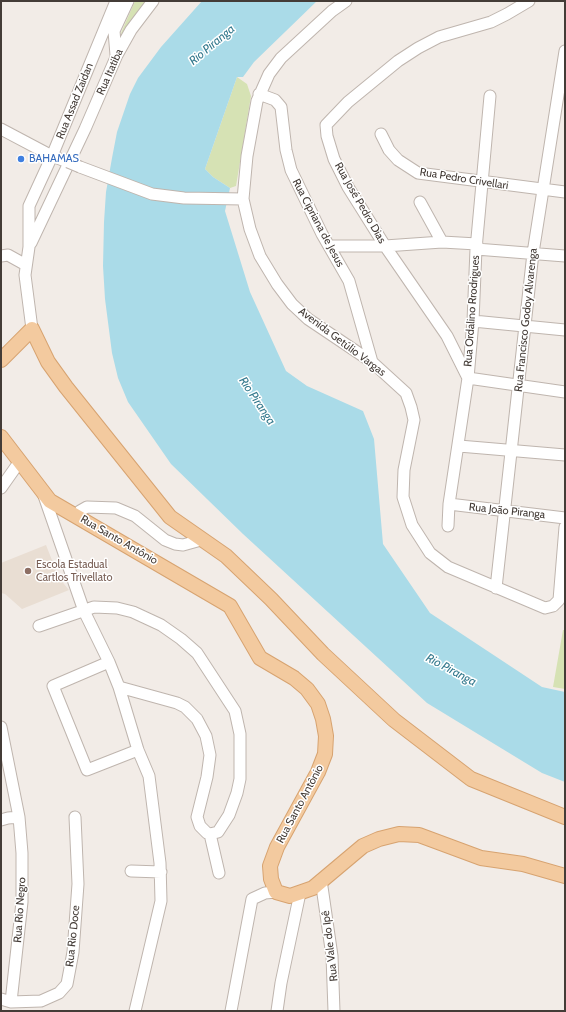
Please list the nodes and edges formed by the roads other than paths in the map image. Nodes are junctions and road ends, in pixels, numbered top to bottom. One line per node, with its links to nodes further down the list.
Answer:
1 (116, 1): 13 (street, Rua Assad Zaidan)
2 (128, 1): 7 (street)
3 (153, 1): 7 (street, Rua Itatiba)
4 (346, 1): 8 (street)
5 (529, 1): 21 (street, Rua José Pedro Dias)
6 (565, 52): 15 (street, Rua Francisco Godoy Alvarenga)
7 (116, 56): 12 (street, Rua Itatiba)
8 (259, 94): 17 (street); 20 (street, Rua Cipriana de Jesus)
9 (490, 96): 14 (street, Rua Ordalino Rrodrigues)
10 (1, 129): 13 (street)
11 (381, 134): 14 (street, Rua Pedro Crivellari)
12 (75, 148): 23 (street, Rua Assad Zaidan)
13 (52, 156): 17 (street, bridge); 23 (street, Rua Assad Zaidan)
14 (482, 182): 15 (street, Rua Pedro Crivellari); 22 (street, Rua Ordalino Rrodrigues)
15 (542, 190): 16 (street, Rua Pedro Crivellari); 24 (street, Rua Francisco Godoy Alvarenga)
16 (565, 192)
17 (240, 199): 33 (street, Avenida Getúlio Vargas)
18 (420, 202): 19 (street)
19 (442, 242): 21 (street); 22 (street)
20 (329, 246): 21 (street); 33 (street, Rua Cipriana de Jesus)
21 (385, 246): 34 (street, Rua José Pedro Dias)
22 (476, 246): 24 (street); 28 (street, Rua Ordalino Rrodrigues)
23 (29, 247): 27 (street, Rua Assad Zaidan)
24 (533, 253): 26 (street); 29 (street, Rua Francisco Godoy Alvarenga)
25 (1, 256): 27 (street)
26 (565, 256)
27 (26, 265): 30 (street, Rua Assad Zaidan)
28 (473, 321): 29 (street); 34 (street, Rua Ordalino Rrodrigues)
29 (525, 326): 31 (street); 35 (street, Rua Francisco Godoy Alvarenga)
30 (32, 329): 32 (main road); 50 (main road)
31 (565, 330)
32 (1, 360)
33 (372, 362): 51 (street, Avenida Getúlio Vargas)
34 (468, 378): 35 (street); 38 (street, Rua Ordalino Rrodrigues)
35 (519, 385): 36 (street); 39 (street, Rua Francisco Godoy Alvarenga)
36 (565, 392)
37 (1, 437): 41 (main road, Rua Santo Antônio)
38 (459, 446): 39 (street); 44 (street, Rua Ordalino Rrodrigues)
39 (512, 450): 40 (street); 45 (street, Rua Francisco Godoy Alvarenga)
40 (565, 455)
41 (20, 461): 42 (street); 43 (main road, Rua Santo Antônio)
42 (1, 488)
43 (41, 488): 46 (main road, Rua Santo Antônio); 52 (street)
44 (449, 504): 45 (street, Rua João Piranga); 48 (street, Rua Ordalino Rrodrigues)
45 (505, 510): 47 (street, Rua João Piranga); 51 (street, Rua Francisco Godoy Alvarenga)
46 (77, 516): 50 (street); 68 (main road, Rua Santo Antônio)
47 (565, 518)
48 (448, 526)
49 (565, 527): 51 (street, Avenida Getúlio Vargas)
50 (201, 540): 60 (main road)
51 (496, 588)
52 (84, 611): 53 (street); 54 (street); 62 (street)
53 (39, 626)
54 (109, 662): 55 (street); 57 (street)
55 (119, 688): 57 (street); 62 (street)
56 (1, 727): 59 (street, Rua Rio Negro)
57 (138, 750): 64 (street)
58 (75, 816): 70 (street, Rua Rio Doce)
59 (19, 817): 61 (street); 70 (street, Rua Rio Negro)
60 (565, 817)
61 (1, 820)
62 (210, 834): 65 (street)
63 (131, 872): 64 (street)
64 (161, 872): 71 (street)
65 (219, 873)
66 (565, 876): 67 (main road)
67 (321, 880): 69 (main road); 74 (street, Rua Vale do Ipê)
68 (276, 892): 69 (main road); 72 (street)
69 (300, 894): 73 (street)
70 (6, 1001)
71 (135, 1011)
72 (231, 1011)
73 (277, 1011)
74 (334, 1011)

